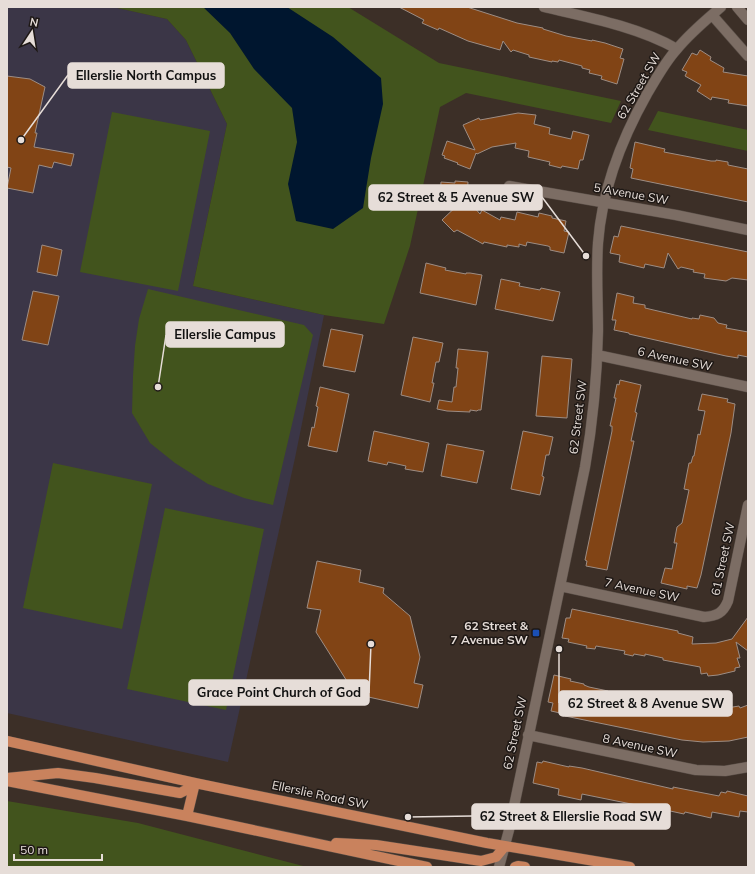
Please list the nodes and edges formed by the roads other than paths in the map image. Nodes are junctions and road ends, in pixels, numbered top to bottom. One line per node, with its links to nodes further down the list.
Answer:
1 (544, 7): 4 (street)
2 (721, 7): 5 (street, 62 Street SW)
3 (737, 7): 6 (street)
4 (582, 11): 7 (street)
5 (712, 15): 7 (street, 62 Street SW); 8 (street)
6 (748, 20)
7 (677, 49): 10 (street, 62 Street SW)
8 (748, 56)
9 (509, 186): 10 (street, 5 Avenue SW)
10 (604, 202): 11 (street, 5 Avenue SW); 12 (street, 62 Street SW)
11 (748, 230)
12 (597, 355): 13 (street, 6 Avenue SW); 15 (street, 62 Street SW)
13 (748, 388)
14 (748, 506): 16 (street, 61 Street SW)
15 (560, 586): 16 (street, 7 Avenue SW); 17 (street, 62 Street SW)
16 (718, 614)
17 (528, 735): 21 (street, 8 Avenue SW); 27 (street, 62 Street SW)
18 (7, 741): 20 (main road, Ellerslie Road SW)
19 (7, 747): 20 (main road)
20 (48, 750): 24 (main road, Ellerslie Road SW)
21 (748, 768)
22 (7, 778): 24 (main road)
23 (7, 781): 25 (main road)
24 (195, 783): 25 (main road); 27 (main road, Ellerslie Road SW)
25 (187, 816): 26 (main road)
26 (308, 842): 27 (main road); 28 (main road)
27 (505, 846): 29 (street, 62 Street SW); 32 (main road, Ellerslie Road SW)
28 (427, 867)
29 (499, 867)
30 (515, 867): 31 (main road)
31 (525, 867)
32 (630, 867)

